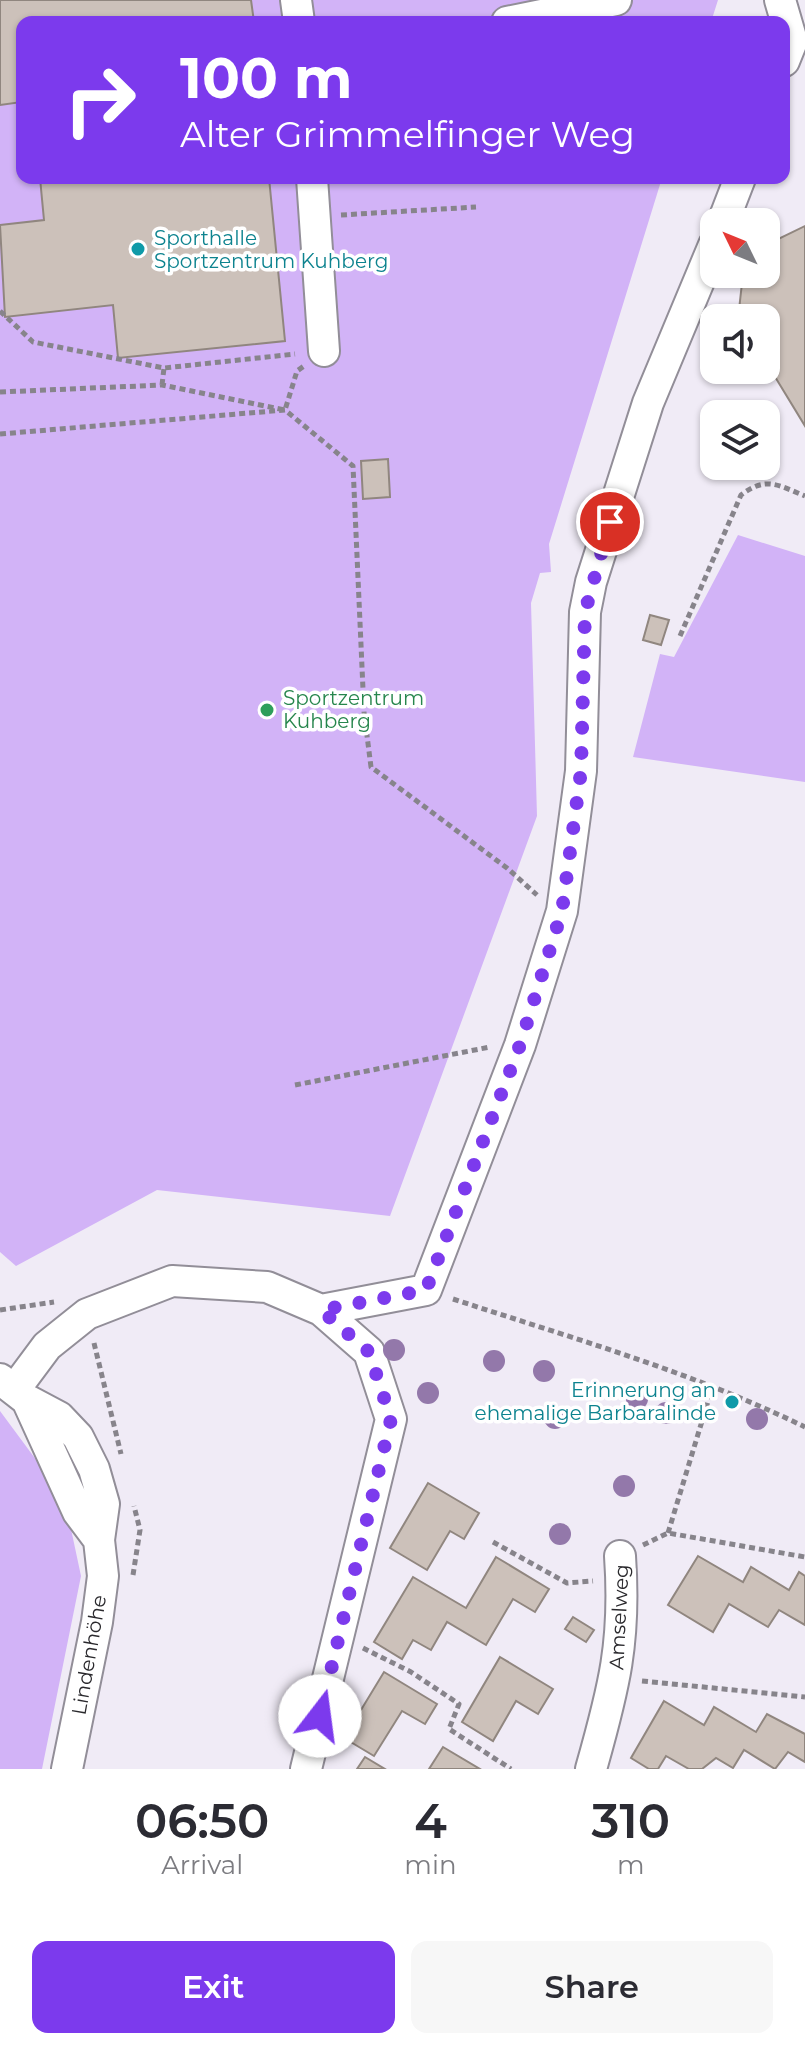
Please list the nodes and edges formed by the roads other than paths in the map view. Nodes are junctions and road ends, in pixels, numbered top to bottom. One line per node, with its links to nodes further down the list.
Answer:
1 (616, 0): 2 (street)
2 (537, 16)
3 (312, 184): 7 (street)
4 (738, 184): 5 (street)
5 (728, 208)
6 (700, 279): 8 (street)
7 (324, 351)
8 (321, 1310): 9 (street); 12 (street)
9 (14, 1389): 11 (street, Lindenhöhe)
10 (620, 1556): 13 (street, Amselweg)
11 (67, 1769)
12 (306, 1769)
13 (591, 1769)

